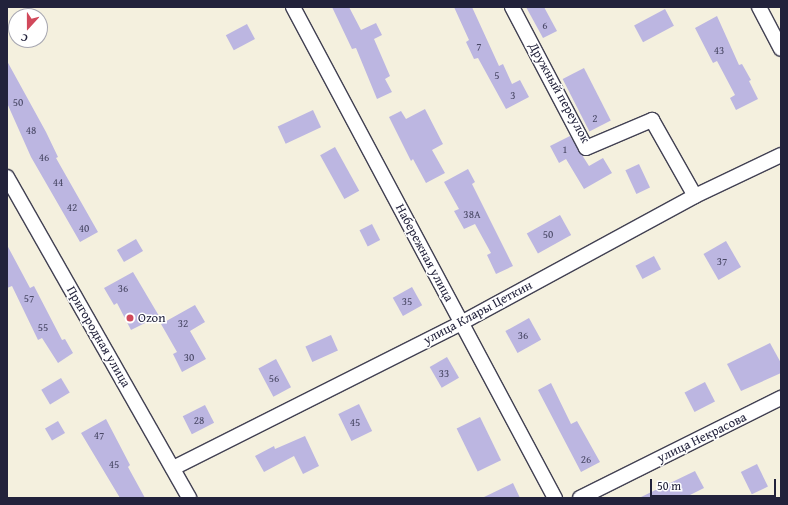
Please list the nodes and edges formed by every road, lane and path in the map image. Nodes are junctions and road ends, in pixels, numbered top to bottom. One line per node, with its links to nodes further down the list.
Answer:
1 (293, 7): 8 (street, Набережная улица)
2 (512, 7): 7 (street, Дружный переулок)
3 (759, 7): 4 (street)
4 (781, 49)
5 (781, 155): 7 (street, улица Клары Цеткин)
6 (7, 178): 10 (street, Пригородная улица)
7 (694, 196): 8 (street, улица Клары Цеткин)
8 (461, 323): 10 (street, улица Клары Цеткин); 12 (street, Набережная улица)
9 (781, 398): 13 (street, улица Некрасова)
10 (173, 468): 11 (street, Пригородная улица)
11 (189, 498)
12 (555, 498)
13 (580, 498)

